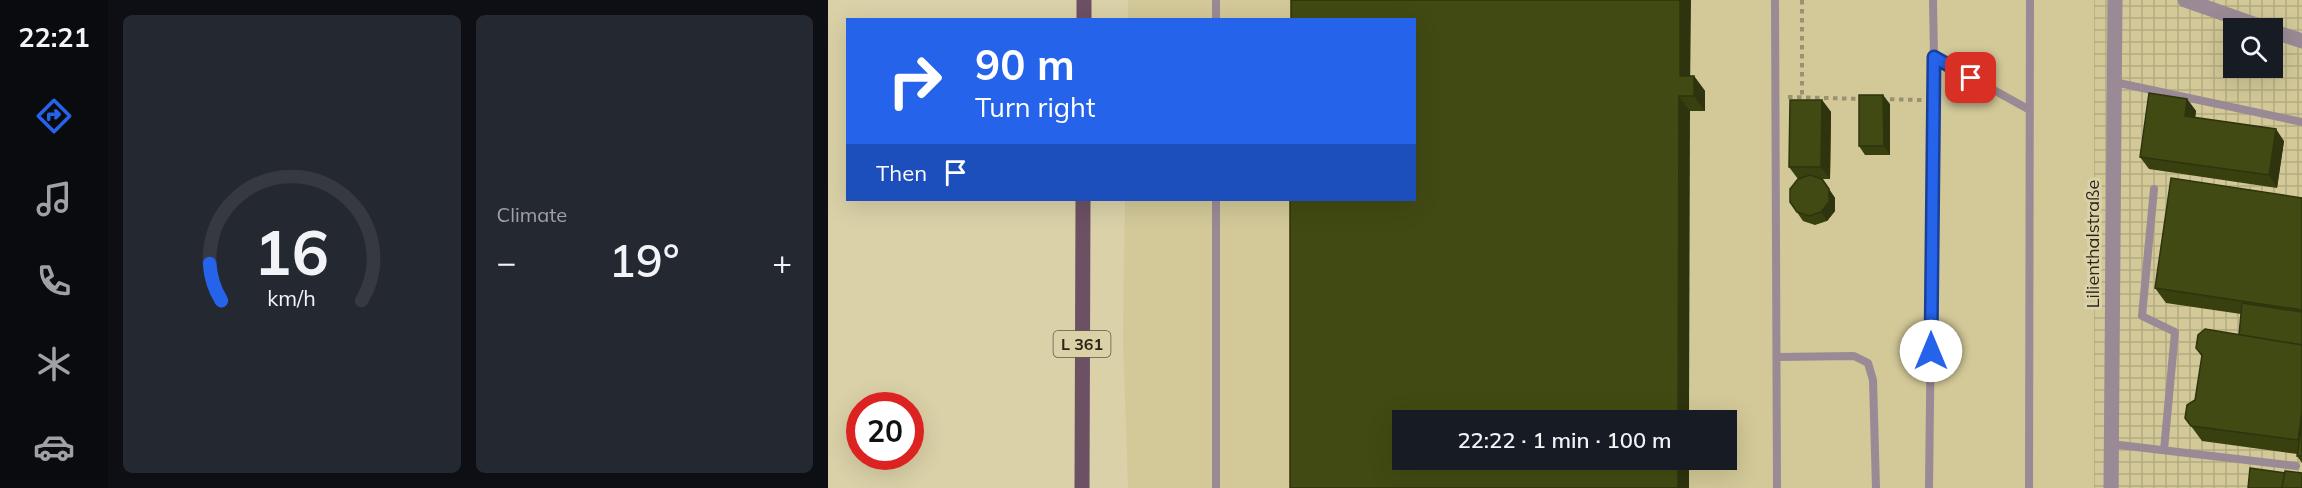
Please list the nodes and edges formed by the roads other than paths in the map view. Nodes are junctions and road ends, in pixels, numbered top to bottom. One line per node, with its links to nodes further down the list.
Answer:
1 (1084, 0): 8 (main road)
2 (1216, 0): 9 (lane)
3 (1775, 0): 20 (lane)
4 (1933, 0): 13 (lane)
5 (2030, 0): 15 (lane)
6 (2115, 0): 14 (street, Lilienthalstraße)
7 (2185, 0): 10 (street)
8 (1084, 18)
9 (1216, 18)
10 (2236, 18)
11 (2283, 35): 12 (street)
12 (2302, 41)
13 (1934, 57): 15 (lane); 28 (lane)
14 (2114, 82): 16 (lane); 21 (street, Lilienthalstraße)
15 (2028, 110): 29 (lane)
16 (2302, 122)
17 (2154, 189): 22 (lane)
18 (1083, 201): 24 (main road, L 361)
19 (1216, 201): 25 (lane)
20 (1777, 357): 26 (lane); 27 (lane)
21 (2111, 444): 22 (lane); 30 (street, Lilienthalstraße)
22 (2164, 450): 23 (lane)
23 (2296, 465)
24 (1082, 488)
25 (1216, 488)
26 (1777, 488)
27 (1876, 488)
28 (1929, 488)
29 (2029, 488)
30 (2111, 488)

